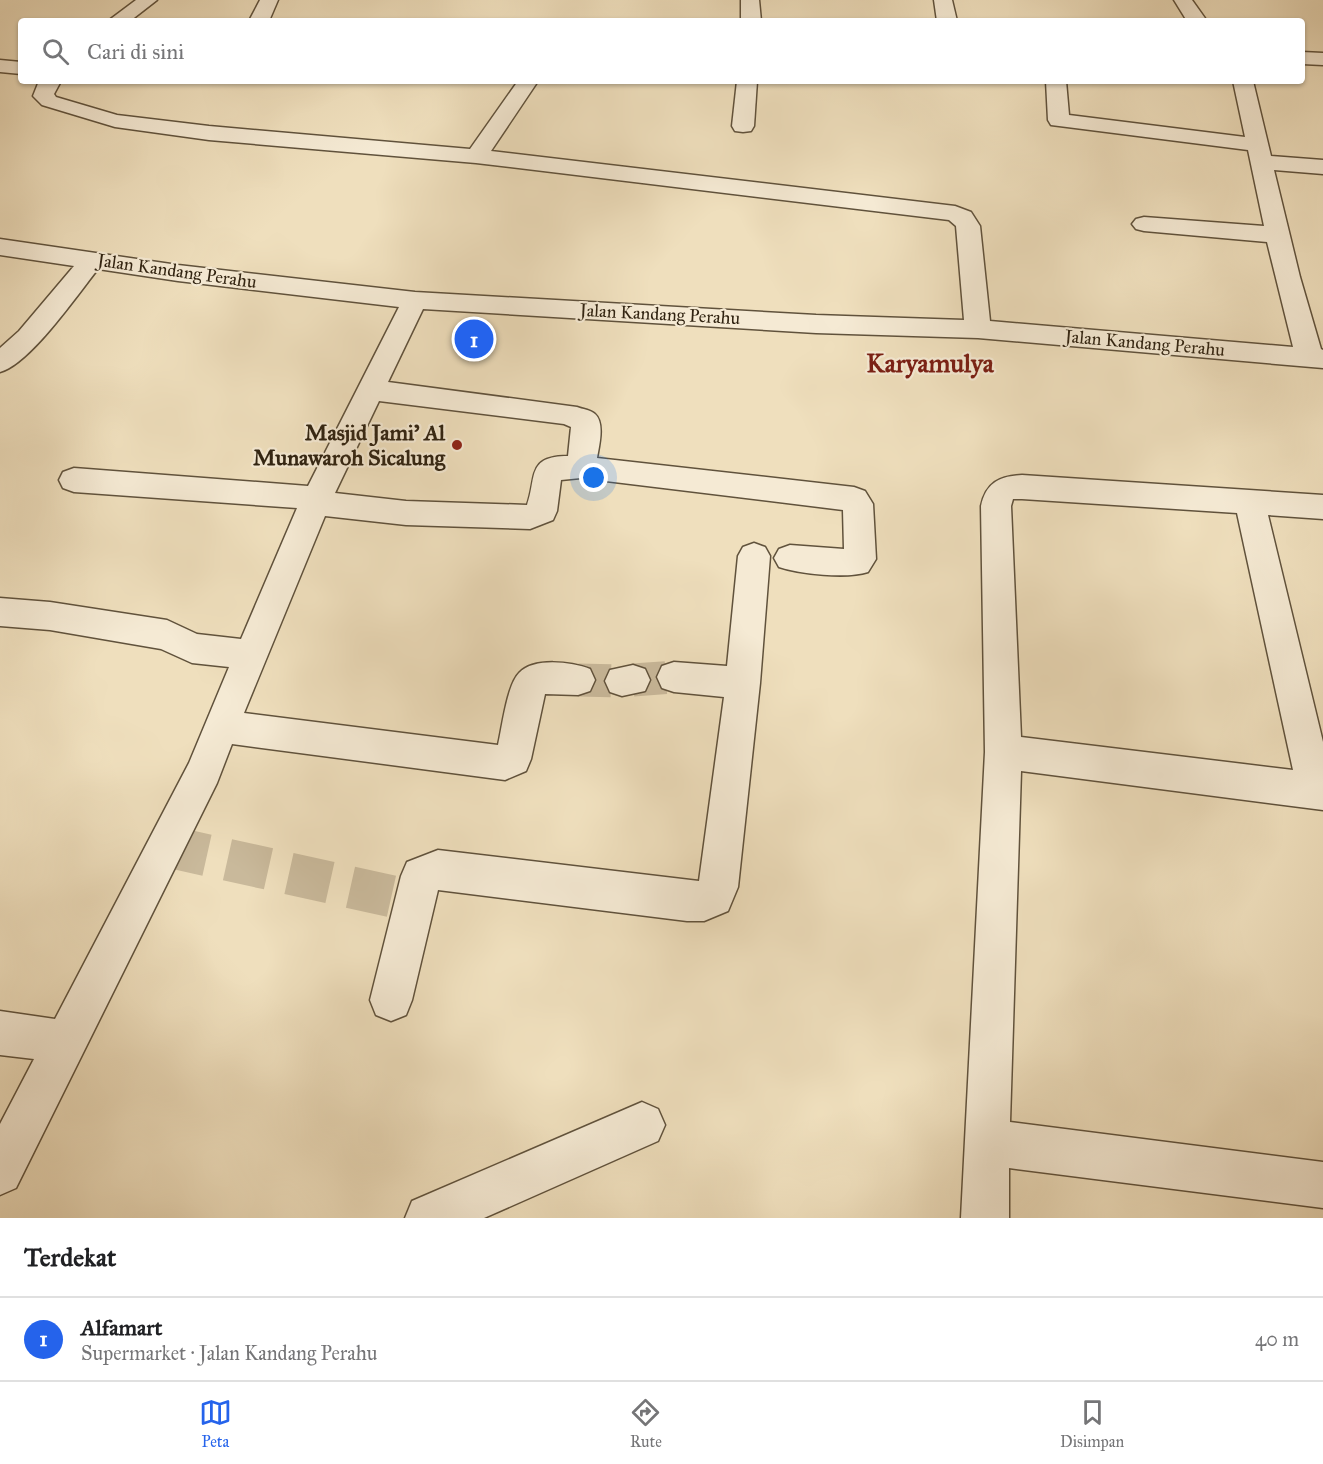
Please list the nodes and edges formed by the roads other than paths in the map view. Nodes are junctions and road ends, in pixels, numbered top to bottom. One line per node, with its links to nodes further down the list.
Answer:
1 (148, 0): 6 (street)
2 (268, 0): 7 (street)
3 (750, 0): 8 (street)
4 (943, 0): 9 (street)
5 (1183, 0): 10 (street)
6 (122, 18)
7 (260, 18)
8 (751, 18)
9 (946, 18)
10 (1195, 18)
11 (1305, 58): 12 (street)
12 (1323, 59)
13 (0, 66): 14 (street)
14 (18, 68)
15 (48, 84): 22 (street)
16 (526, 84): 22 (street)
17 (747, 84): 20 (street)
18 (1056, 84): 21 (street)
19 (1244, 84): 21 (street)
20 (743, 126)
21 (1258, 154): 23 (street); 25 (street)
22 (476, 156): 29 (street)
23 (1323, 167)
24 (1143, 224): 25 (street)
25 (1277, 235): 30 (street)
26 (0, 246): 27 (street, Jalan Kandang Perahu)
27 (93, 259): 28 (street, Jalan Kandang Perahu); 31 (street)
28 (415, 300): 29 (street, Jalan Kandang Perahu); 32 (street)
29 (978, 329): 30 (street, Jalan Kandang Perahu)
30 (1316, 358)
31 (0, 363)
32 (370, 390): 33 (street); 35 (street)
33 (581, 467): 35 (street); 39 (street)
34 (74, 480): 35 (street)
35 (316, 500): 41 (street)
36 (1250, 502): 37 (street); 46 (street); 47 (street)
37 (1323, 507)
38 (754, 556): 44 (street)
39 (790, 558)
40 (0, 612): 41 (street)
41 (251, 655): 45 (street)
42 (674, 677): 44 (street)
43 (578, 680): 45 (street)
44 (743, 683): 48 (street)
45 (221, 726): 50 (street)
46 (1004, 752): 47 (street); 52 (street)
47 (1319, 792)
48 (391, 1000)
49 (0, 1033): 50 (street)
50 (67, 1042): 53 (street)
51 (642, 1125): 55 (street)
52 (987, 1142): 54 (street); 56 (street)
53 (0, 1172)
54 (1323, 1185)
55 (429, 1218)
56 (985, 1218)

